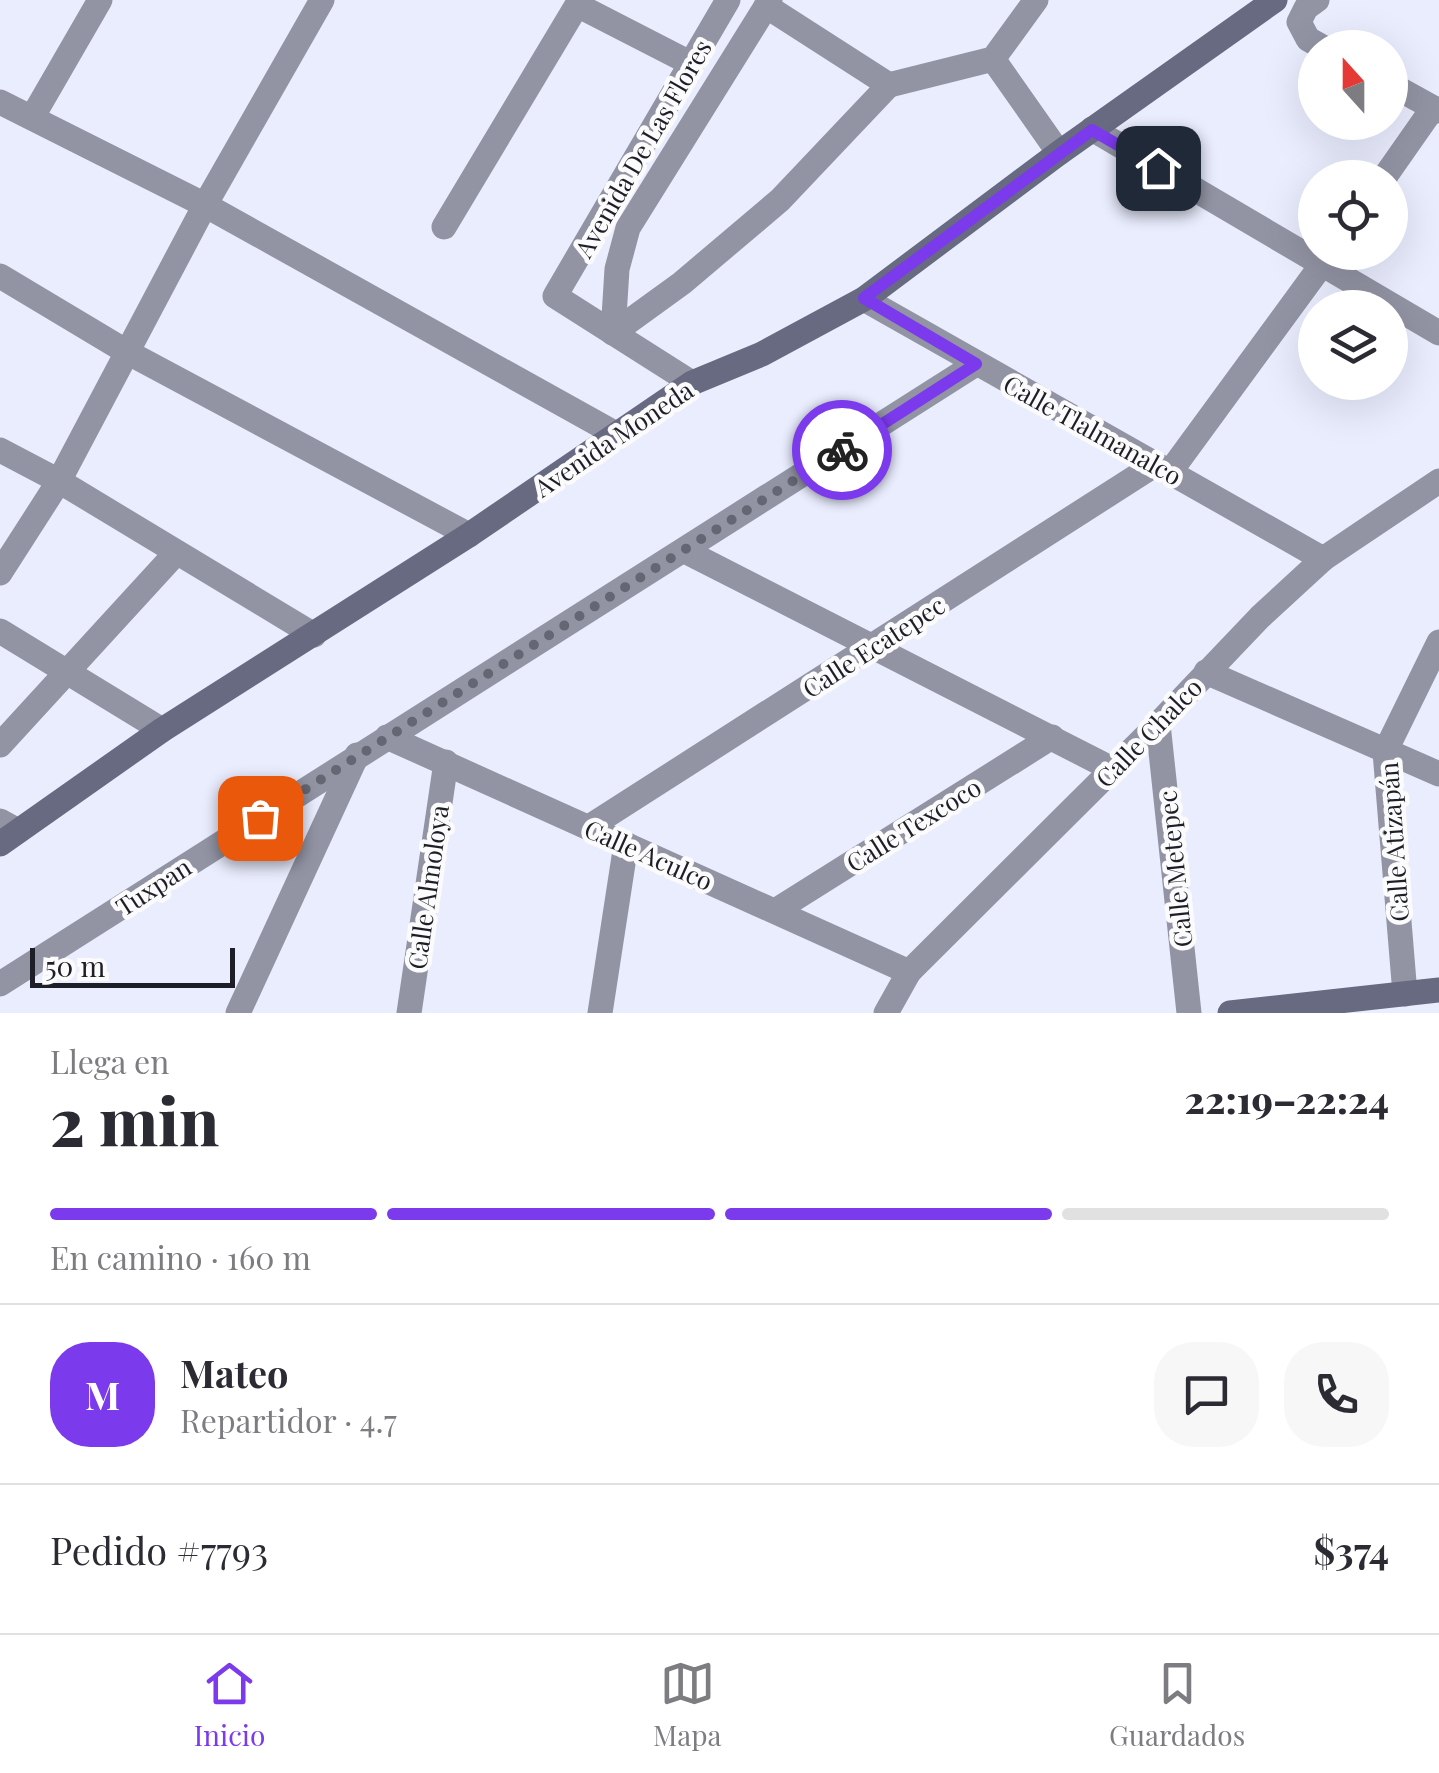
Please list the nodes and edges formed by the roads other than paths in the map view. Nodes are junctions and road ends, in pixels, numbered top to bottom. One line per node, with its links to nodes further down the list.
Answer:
1 (100, 0): 16 (street)
2 (322, 0): 20 (street)
3 (1036, 0): 10 (street)
4 (1275, 0): 17 (main road, Avenida Moneda)
5 (1317, 0): 8 (street)
6 (768, 3): 9 (street); 12 (street)
7 (723, 9): 9 (street); 11 (street, Avenida De Las Flores)
8 (1303, 30)
9 (750, 32): 27 (street)
10 (993, 60): 12 (street); 18 (street)
11 (692, 64): 21 (street); 27 (street, Avenida De Las Flores)
12 (889, 85): 27 (street)
13 (1408, 94): 15 (street)
14 (0, 102): 16 (street)
15 (1436, 109): 19 (street)
16 (33, 116): 20 (street)
17 (1092, 130): 18 (main road, Avenida Moneda); 22 (street)
18 (1058, 153): 26 (main road, Avenida Moneda)
19 (1398, 160)
20 (205, 205): 29 (street); 32 (street)
21 (444, 228)
22 (1298, 242)
23 (1318, 270): 34 (street, Calle Ecatepec)
24 (1345, 270): 28 (street)
25 (0, 276): 29 (street)
26 (864, 298): 30 (street, Calle Tlalmanalco); 31 (main road, Avenida Moneda)
27 (613, 333): 31 (street)
28 (1439, 333)
29 (127, 352): 35 (street); 37 (street)
30 (976, 364): 34 (street, Calle Tlalmanalco); 38 (street, Tuxpan)
31 (692, 383): 32 (main road, Avenida Moneda)
32 (616, 434): 37 (main road, Avenida Moneda)
33 (0, 450): 35 (street)
34 (1162, 468): 40 (street, Calle Tlalmanalco); 45 (street, Calle Ecatepec)
35 (60, 481): 39 (street); 41 (street)
36 (1439, 481): 40 (street, Calle Chalco)
37 (469, 535): 43 (main road, Avenida Moneda)
38 (686, 551): 45 (street); 50 (street, Tuxpan)
39 (176, 554): 43 (street); 46 (street)
40 (1323, 559): 47 (street, Calle Chalco)
41 (0, 573)
42 (0, 631): 46 (street)
43 (314, 636): 49 (main road, Avenida Moneda)
44 (1439, 642): 53 (street, Calle Atizapán)
45 (873, 646): 51 (street); 58 (street, Calle Ecatepec)
46 (68, 670): 49 (street); 52 (street)
47 (1206, 672): 48 (street, Calle Chalco); 53 (street)
48 (1158, 724): 56 (street, Calle Chalco); 71 (street, Calle Metepec)
49 (162, 730): 59 (main road, Avenida Moneda)
50 (387, 738): 54 (street, Tuxpan); 55 (street, Calle Aculco)
51 (1052, 738): 56 (street); 61 (street, Calle Texcoco)
52 (0, 745)
53 (1385, 752): 57 (street); 65 (street, Calle Atizapán)
54 (357, 755): 63 (street, Tuxpan); 67 (street)
55 (446, 762): 58 (street, Calle Aculco); 68 (street, Calle Almoloya)
56 (1112, 769): 62 (street, Calle Chalco)
57 (1439, 774)
58 (589, 827): 60 (street, Calle Aculco)
59 (6, 832)
60 (626, 844): 61 (street, Calle Aculco); 69 (street)
61 (775, 911): 62 (street, Calle Aculco)
62 (909, 972): 70 (street, Calle Chalco)
63 (0, 984)
64 (1439, 990): 65 (main road)
65 (1405, 994): 66 (main road)
66 (1263, 1012): 72 (main road)
67 (238, 1013)
68 (408, 1013)
69 (600, 1013)
70 (886, 1013)
71 (1189, 1013)
72 (1230, 1013)

